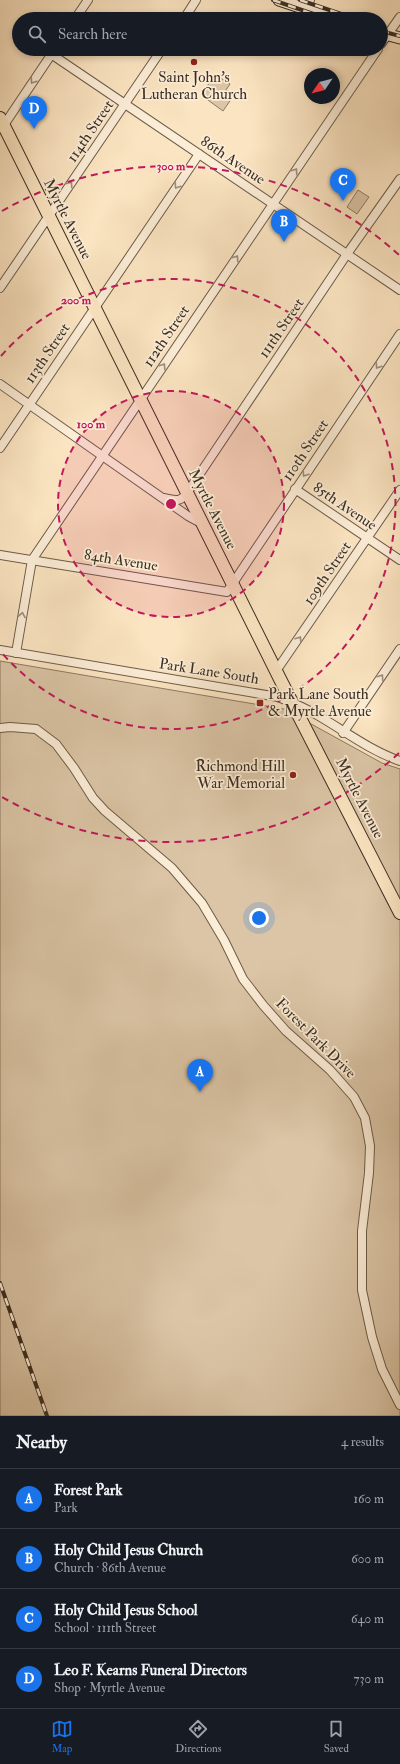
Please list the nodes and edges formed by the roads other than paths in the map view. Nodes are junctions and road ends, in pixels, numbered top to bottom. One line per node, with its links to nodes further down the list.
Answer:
1 (88, 0): 5 (street)
2 (196, 0): 6 (street)
3 (279, 0): 4 (main road)
4 (307, 5): 7 (main road)
5 (80, 12)
6 (188, 12)
7 (322, 12)
8 (400, 16): 9 (street)
9 (388, 30)
10 (388, 35): 11 (main road)
11 (400, 38)
12 (50, 56): 17 (street, one-way to 17)
13 (59, 56): 16 (street, 86th Avenue)
14 (157, 56): 16 (street, 114th Street)
15 (373, 56): 20 (street, 112th Street, one-way to 15)
16 (125, 104): 18 (street, 86th Avenue); 21 (street, 114th Street, one-way to 16)
17 (1, 125): 21 (main road, Myrtle Avenue)
18 (199, 154): 20 (street, 86th Avenue); 25 (street, 113th Street, one-way to 25)
19 (400, 179): 22 (street, 111th Street)
20 (273, 204): 22 (street, 86th Avenue); 28 (street, 112th Street, one-way to 20)
21 (48, 216): 23 (street, 114th Street); 25 (main road, Myrtle Avenue)
22 (347, 254): 24 (street, 86th Avenue); 34 (street, 111th Street)
23 (0, 288)
24 (400, 290)
25 (95, 307): 28 (main road, Myrtle Avenue); 29 (street, 113th Street)
26 (400, 334): 32 (street, 110th Street, one-way to 32)
27 (0, 384): 29 (street)
28 (141, 398): 31 (street, 112th Street); 34 (main road, Myrtle Avenue)
29 (29, 405): 30 (street, 113th Street); 31 (street)
30 (0, 448)
31 (102, 455): 35 (street); 39 (street, 112th Street)
32 (295, 489): 37 (street, 85th Avenue); 41 (street, 110th Street)
33 (400, 490): 37 (street, 109th Street)
34 (187, 493): 35 (street); 36 (main road, Myrtle Avenue)
35 (164, 498): 36 (street)
36 (202, 523): 41 (main road, Myrtle Avenue)
37 (368, 538): 40 (street, 85th Avenue); 45 (street, 109th Street, one-way to 37)
38 (0, 555): 39 (street, 84th Avenue)
39 (32, 560): 41 (street, 84th Avenue); 44 (street, 112th Street, one-way to 39)
40 (400, 560)
41 (232, 582): 45 (main road, Myrtle Avenue)
42 (400, 649): 48 (street, one-way to 42)
43 (0, 650): 44 (street, Park Lane South)
44 (16, 654): 46 (street, Park Lane South)
45 (276, 671): 46 (main road, Myrtle Avenue)
46 (293, 703): 48 (street, Park Lane South); 50 (main road, Myrtle Avenue)
47 (0, 728): 51 (street, Forest Park Drive)
48 (344, 732): 49 (street, Park Lane South)
49 (400, 761)
50 (400, 914)
51 (400, 1405)

